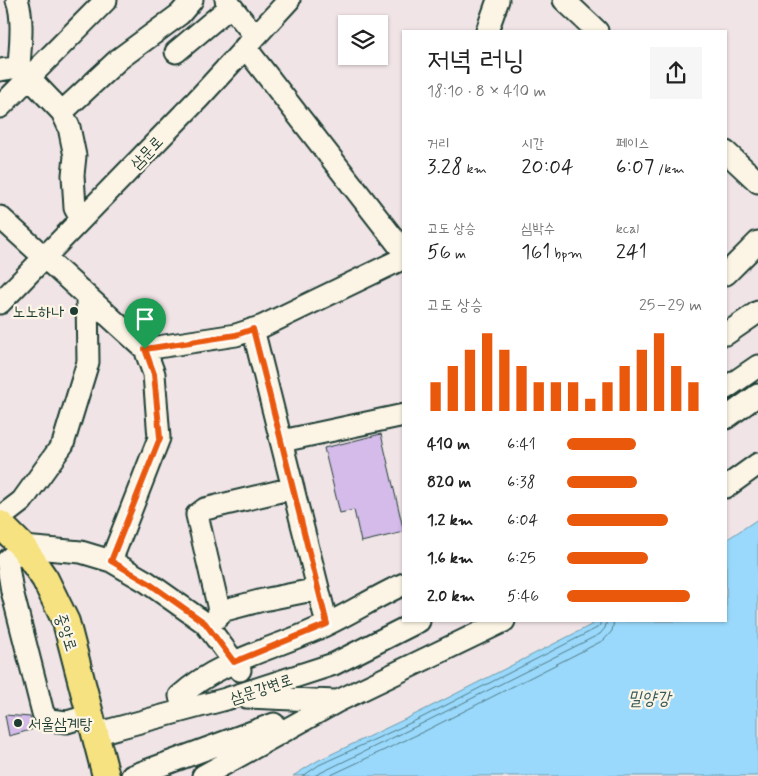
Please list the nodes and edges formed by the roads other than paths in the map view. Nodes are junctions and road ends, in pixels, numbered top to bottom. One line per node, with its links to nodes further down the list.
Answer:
1 (17, 0): 13 (street)
2 (106, 0): 13 (street)
3 (192, 0): 15 (street)
4 (289, 0): 11 (street, 삼문로)
5 (498, 0): 9 (street)
6 (564, 0): 8 (street)
7 (228, 3): 11 (street); 12 (street)
8 (580, 16): 10 (street)
9 (487, 30)
10 (596, 30)
11 (250, 41): 19 (street, 삼문로); 21 (street)
12 (176, 52)
13 (16, 71): 14 (street); 15 (street)
14 (0, 107)
15 (62, 112): 19 (street)
16 (727, 153): 17 (street)
17 (758, 182)
18 (0, 217): 22 (street)
19 (81, 219): 22 (street, 삼문로)
20 (758, 242): 24 (street)
21 (402, 249)
22 (43, 258): 25 (street); 26 (street, 삼문로)
23 (402, 259): 28 (street)
24 (727, 273)
25 (87, 296): 30 (street); 40 (street)
26 (0, 303)
27 (758, 312): 29 (street)
28 (253, 329): 30 (street); 36 (street)
29 (727, 333)
30 (145, 349): 43 (street)
31 (758, 366): 32 (street)
32 (727, 387)
33 (758, 395): 35 (street)
34 (402, 415): 36 (street)
35 (727, 417)
36 (282, 441): 39 (street)
37 (758, 464): 38 (street)
38 (727, 486)
39 (293, 488): 45 (street); 46 (street)
40 (0, 518)
41 (0, 524): 42 (main road, 중앙로)
42 (23, 547): 43 (street); 54 (main road, 중앙로); 54 (street, 삼문강변로)
43 (111, 561): 46 (street)
44 (402, 585): 49 (street)
45 (318, 589): 46 (street); 49 (street)
46 (213, 620): 50 (street)
47 (417, 622): 51 (street, 삼문강변로)
48 (502, 622): 52 (street)
49 (327, 624): 50 (street)
50 (237, 666): 53 (street)
51 (234, 696): 52 (street); 53 (street, 삼문강변로)
52 (336, 702): 55 (street); 56 (street)
53 (183, 710): 54 (street, 삼문강변로)
54 (98, 745)
55 (132, 776)
56 (203, 776)

